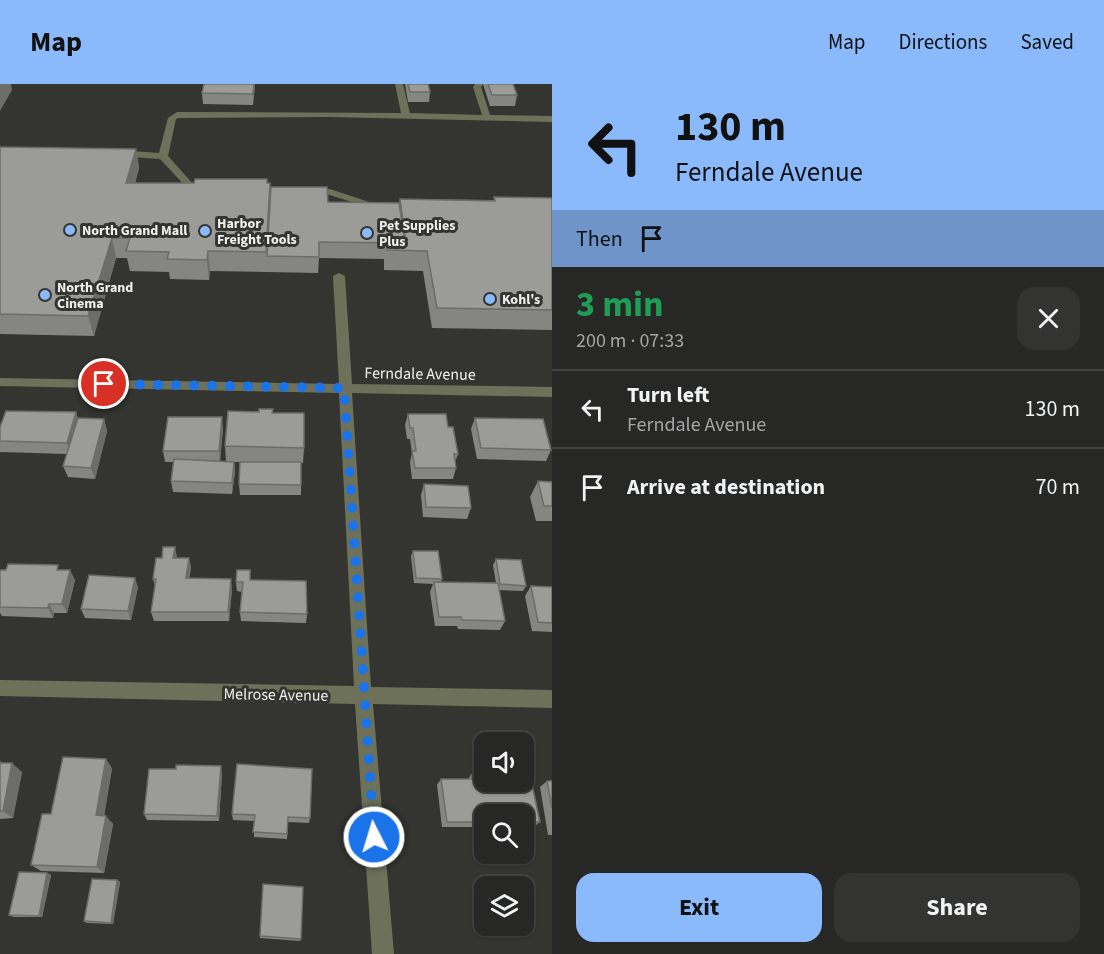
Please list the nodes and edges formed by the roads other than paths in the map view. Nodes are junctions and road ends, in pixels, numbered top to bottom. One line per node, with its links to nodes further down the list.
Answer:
1 (399, 84): 3 (street)
2 (479, 84): 4 (street)
3 (406, 116): 4 (street); 7 (street)
4 (487, 118): 5 (street)
5 (552, 119)
6 (107, 153): 7 (street)
7 (163, 156): 8 (street)
8 (218, 190)
9 (294, 190): 10 (street)
10 (393, 208)
11 (339, 276): 13 (street)
12 (0, 382): 13 (street, Ferndale Avenue)
13 (344, 388): 14 (street, Ferndale Avenue); 16 (street)
14 (552, 392)
15 (0, 688): 16 (street, Melrose Avenue)
16 (363, 696): 17 (street, Melrose Avenue); 18 (street)
17 (552, 699)
18 (383, 954)

